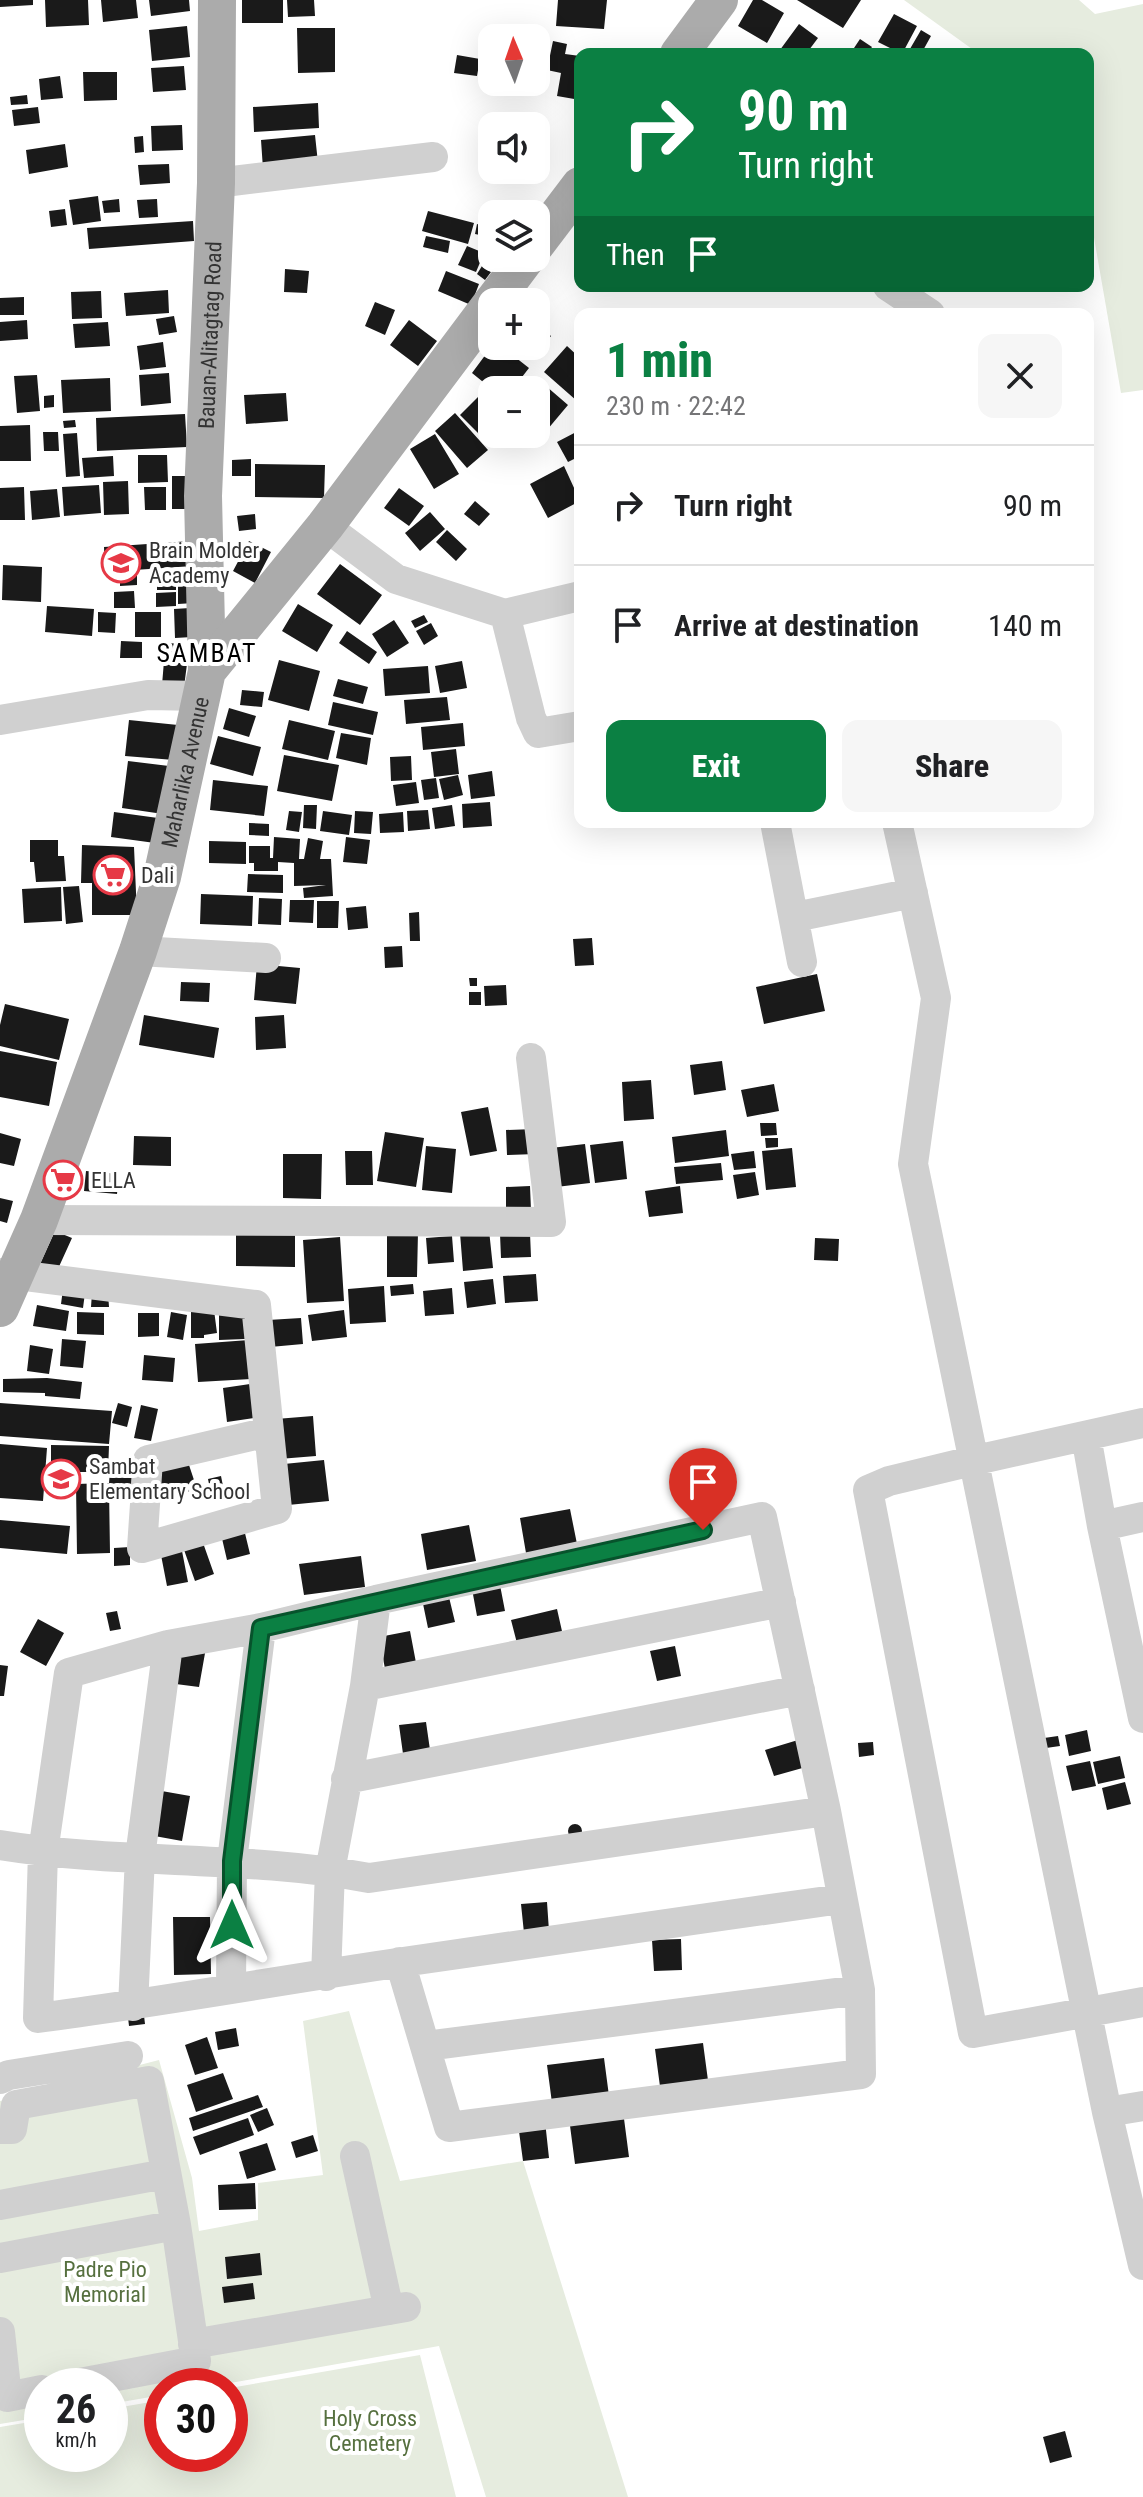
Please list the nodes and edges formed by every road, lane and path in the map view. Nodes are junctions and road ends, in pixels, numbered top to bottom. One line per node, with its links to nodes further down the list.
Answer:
1 (217, 0): 5 (main road, Bauan-Alitagtag Road)
2 (719, 0): 3 (main road)
3 (683, 48)
4 (433, 157): 5 (street)
5 (216, 183): 16 (main road, Bauan-Alitagtag Road)
6 (574, 194): 7 (main road)
7 (550, 226)
8 (515, 272): 9 (main road, Maharlika Avenue)
9 (503, 288)
10 (897, 292): 11 (street)
11 (921, 308)
12 (478, 322): 13 (main road, Maharlika Avenue)
13 (325, 526): 15 (street); 16 (main road, Maharlika Avenue)
14 (574, 597): 15 (street)
15 (505, 614): 18 (street)
16 (204, 683): 17 (street); 23 (main road, Maharlika Avenue)
17 (0, 720)
18 (574, 727)
19 (776, 828): 22 (street)
20 (898, 828): 21 (street)
21 (913, 893): 22 (street); 32 (street)
22 (795, 917): 25 (street)
23 (138, 951): 24 (street); 27 (main road, Maharlika Avenue)
24 (266, 958)
25 (802, 962)
26 (531, 1058): 27 (street)
27 (39, 1220): 28 (main road, Maharlika Avenue)
28 (5, 1286): 30 (street)
29 (1143, 1423): 31 (street)
30 (268, 1432): 30 (street)
31 (1086, 1436): 32 (street); 34 (street)
32 (976, 1460): 57 (street); 57 (street)
33 (1143, 1517): 34 (street)
34 (1102, 1526): 36 (street)
35 (376, 1600): 37 (street); 38 (street); 40 (street)
36 (1131, 1601): 42 (street)
37 (781, 1602): 40 (street); 41 (street)
38 (261, 1628): 39 (street); 48 (street)
39 (168, 1645): 46 (street); 47 (street)
40 (365, 1686): 43 (street)
41 (800, 1690): 43 (street); 44 (street)
42 (1141, 1698)
43 (346, 1779): 49 (street)
44 (826, 1811): 49 (street); 50 (street)
45 (0, 1845): 46 (street)
46 (43, 1852): 47 (street); 56 (street)
47 (140, 1857): 48 (street); 56 (street)
48 (232, 1861): 49 (street); 53 (street)
49 (330, 1871): 52 (street)
50 (841, 1899): 51 (street); 54 (street)
51 (400, 1962): 52 (street); 58 (street)
52 (326, 1976): 53 (street)
53 (231, 1988): 56 (street)
54 (860, 1990): 58 (street); 58 (street)
55 (1143, 2002): 57 (street)
56 (133, 2006)
57 (1088, 2011): 62 (street)
58 (426, 2046)
59 (128, 2056): 60 (street)
60 (0, 2079)
61 (1143, 2106): 62 (street)
62 (1107, 2112): 69 (street)
63 (0, 2129): 65 (street)
64 (355, 2156): 71 (street)
65 (165, 2174): 66 (street); 67 (street)
66 (0, 2205)
67 (176, 2225): 68 (street); 71 (street)
68 (0, 2258)
69 (1143, 2265)
70 (0, 2332): 73 (street)
71 (193, 2344): 72 (street)
72 (128, 2374)
73 (24, 2394)

